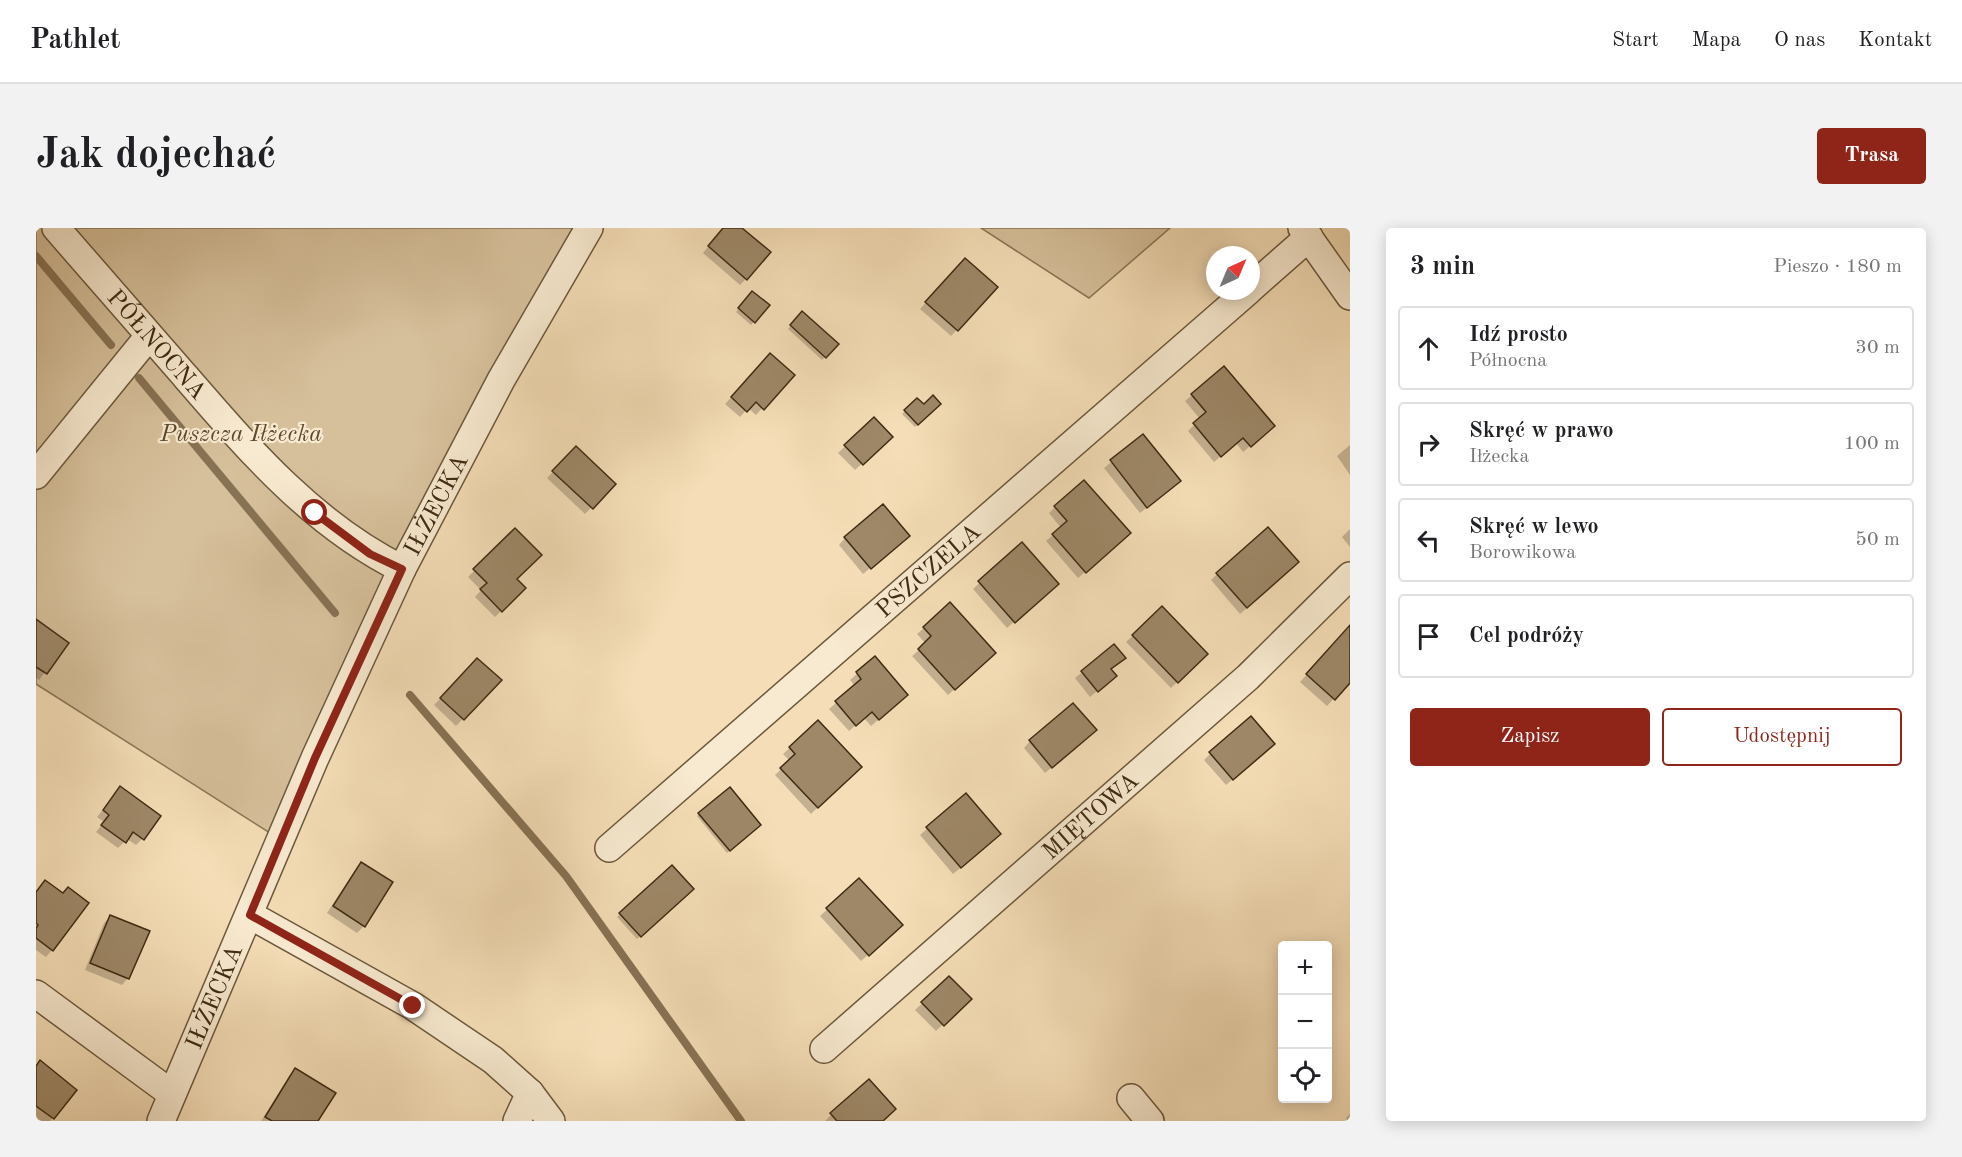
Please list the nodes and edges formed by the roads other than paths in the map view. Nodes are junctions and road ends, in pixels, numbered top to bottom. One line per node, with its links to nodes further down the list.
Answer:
1 (56, 228): 7 (street, PÓŁNOCNA)
2 (589, 228): 9 (street, IŁŻECKA)
3 (1306, 233): 4 (street, PSZCZELA); 5 (street)
4 (1260, 279)
5 (1350, 296)
6 (1238, 300): 11 (street, PSZCZELA)
7 (149, 336): 8 (street); 9 (street, PÓŁNOCNA)
8 (40, 463)
9 (402, 569): 12 (street, IŁŻECKA)
10 (1350, 576): 14 (street, MIĘTOWA)
11 (609, 848)
12 (250, 915): 15 (street); 16 (street, IŁŻECKA)
13 (36, 994): 16 (street)
14 (824, 1049)
15 (530, 1093): 19 (street); 20 (street)
16 (172, 1094): 18 (street, IŁŻECKA)
17 (1131, 1098): 21 (street)
18 (160, 1121)
19 (517, 1121)
20 (550, 1121)
21 (1150, 1121)

